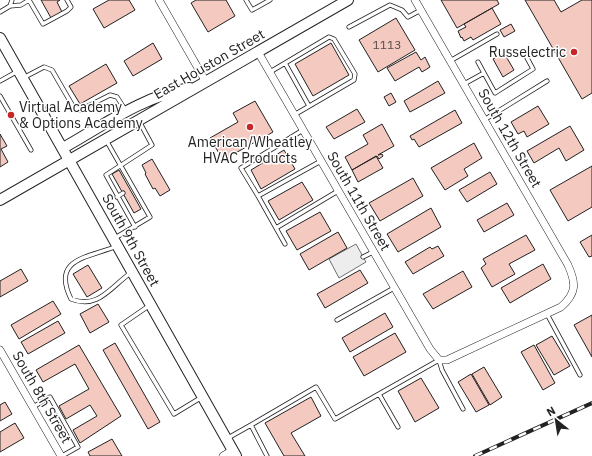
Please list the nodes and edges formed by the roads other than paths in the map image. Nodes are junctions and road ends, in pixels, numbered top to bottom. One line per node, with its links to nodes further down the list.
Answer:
1 (12, 0): 9 (lane)
2 (29, 0): 3 (lane); 9 (lane)
3 (67, 0)
4 (159, 0): 25 (street)
5 (246, 0): 6 (lane)
6 (270, 0)
7 (348, 0): 15 (street, East Houston Street)
8 (415, 0): 10 (street, South 12th Street)
9 (10, 6): 11 (lane)
10 (421, 10): 12 (lane); 17 (street, South 12th Street)
11 (0, 12)
12 (349, 27)
13 (497, 34): 17 (lane)
14 (0, 38): 22 (street, South 9th Street)
15 (258, 52): 20 (street, South 11th Street); 25 (street, East Houston Street)
16 (526, 56): 21 (lane)
17 (450, 61): 26 (street, South 12th Street)
18 (478, 62): 21 (lane)
19 (285, 63): 20 (lane); 29 (lane); 29 (lane)
20 (270, 72): 31 (street, South 11th Street)
21 (484, 73): 26 (lane)
22 (21, 74): 23 (lane); 30 (lane); 36 (street, South 9th Street)
23 (0, 81)
24 (547, 81): 33 (lane)
25 (206, 82): 27 (street, East Houston Street)
26 (464, 84): 33 (street, South 12th Street)
27 (196, 87): 30 (street); 32 (street, East Houston Street)
28 (0, 96): 37 (lane)
29 (309, 106): 31 (lane)
30 (126, 112): 36 (street)
31 (294, 115): 34 (street, South 11th Street)
32 (139, 120): 35 (street, East Houston Street); 40 (lane)
33 (484, 120): 57 (street, South 12th Street)
34 (303, 130): 39 (street, South 11th Street); 45 (lane)
35 (106, 139): 38 (street, East Houston Street); 40 (lane)
36 (63, 148): 38 (street, South 9th Street)
37 (31, 150)
38 (70, 160): 47 (street, East Houston Street); 50 (street, South 9th Street)
39 (321, 161): 43 (street, South 11th Street); 45 (lane)
40 (121, 165): 41 (lane); 46 (lane)
41 (134, 187): 42 (lane); 48 (lane)
42 (130, 189)
43 (338, 191): 49 (lane); 52 (street, South 11th Street)
44 (123, 193): 46 (lane)
45 (258, 196): 49 (lane)
46 (117, 197): 48 (lane)
47 (0, 200)
48 (134, 227): 50 (lane)
49 (276, 228): 51 (lane)
50 (116, 242): 54 (street, South 9th Street); 54 (lane)
51 (284, 244)
52 (373, 252): 53 (lane); 55 (street, South 11th Street)
53 (363, 257)
54 (133, 272): 56 (street, South 9th Street)
55 (394, 288): 58 (lane); 60 (street, South 11th Street)
56 (151, 305): 63 (street, South 9th Street); 63 (lane)
57 (547, 314): 60 (street); 61 (lane)
58 (337, 320)
59 (0, 350): 64 (street, South 8th Street)
60 (439, 360): 62 (lane); 65 (lane)
61 (580, 375)
62 (379, 394): 66 (lane); 67 (lane)
63 (203, 396): 68 (street, South 9th Street)
64 (33, 407): 70 (street, South 8th Street); 70 (lane)
65 (463, 409)
66 (251, 425): 68 (lane); 72 (lane)
67 (398, 427)
68 (226, 438): 69 (street, South 9th Street)
69 (235, 453): 71 (street)
70 (61, 456)
71 (224, 456)
72 (267, 456)

